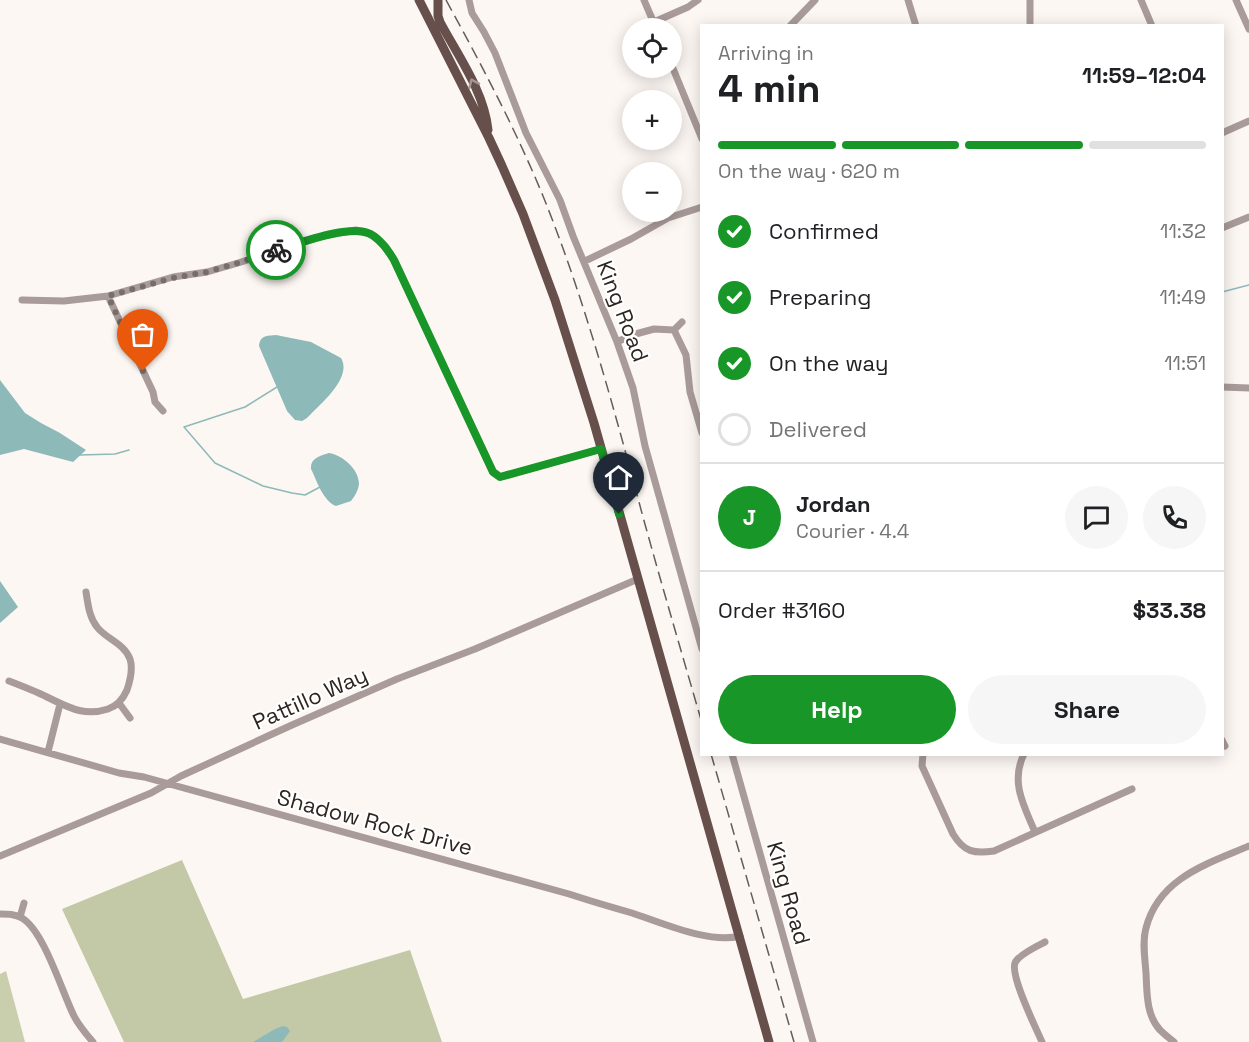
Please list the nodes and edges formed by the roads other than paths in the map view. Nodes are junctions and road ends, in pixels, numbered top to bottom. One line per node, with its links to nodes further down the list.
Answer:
1 (419, 0): 11 (main road)
2 (436, 0): 11 (main road); 23 (main road, one-way to 2)
3 (469, 0): 27 (street, King Road)
4 (644, 0): 12 (street)
5 (698, 0): 13 (street)
6 (815, 0): 14 (street)
7 (908, 0): 15 (street)
8 (1030, 0): 16 (street)
9 (1141, 0): 17 (street)
10 (1236, 0): 18 (street)
11 (426, 11): 23 (main road)
12 (652, 18)
13 (668, 18)
14 (792, 24)
15 (915, 24)
16 (1030, 24)
17 (1151, 24)
18 (1249, 28)
19 (677, 78): 22 (street)
20 (1249, 121): 21 (street)
21 (1224, 132)
22 (700, 134)
23 (489, 138): 37 (main road)
24 (700, 208): 27 (street)
25 (1249, 217): 26 (street)
26 (1224, 227)
27 (585, 261): 32 (street, King Road)
28 (108, 296): 29 (street); 35 (street); 37 (street)
29 (22, 300)
30 (682, 322): 31 (street)
31 (674, 330): 32 (street); 36 (street)
32 (617, 342): 40 (street, King Road)
33 (1224, 387): 34 (street)
34 (1249, 388)
35 (163, 411)
36 (700, 426)
37 (601, 449): 38 (main road)
38 (638, 579): 50 (street, Pattillo Way); 58 (main road)
39 (86, 592): 42 (street)
40 (700, 642)
41 (9, 681): 43 (street)
42 (119, 703): 43 (street); 44 (street)
43 (60, 704): 46 (street)
44 (130, 718)
45 (0, 739): 46 (street, Shadow Rock Drive)
46 (48, 752): 50 (street, Shadow Rock Drive)
47 (733, 756): 62 (street, King Road)
48 (923, 756): 52 (street)
49 (1022, 756): 52 (street)
50 (166, 784): 54 (street, Pattillo Way); 58 (street, Shadow Rock Drive)
51 (1132, 789): 52 (street)
52 (1035, 832)
53 (1249, 846): 64 (street)
54 (0, 856)
55 (24, 903): 57 (street)
56 (0, 914): 57 (street)
57 (20, 917): 60 (street)
58 (740, 936): 61 (main road)
59 (1045, 942): 63 (street)
60 (93, 1042)
61 (770, 1042)
62 (813, 1042)
63 (1042, 1042)
64 (1174, 1042)

